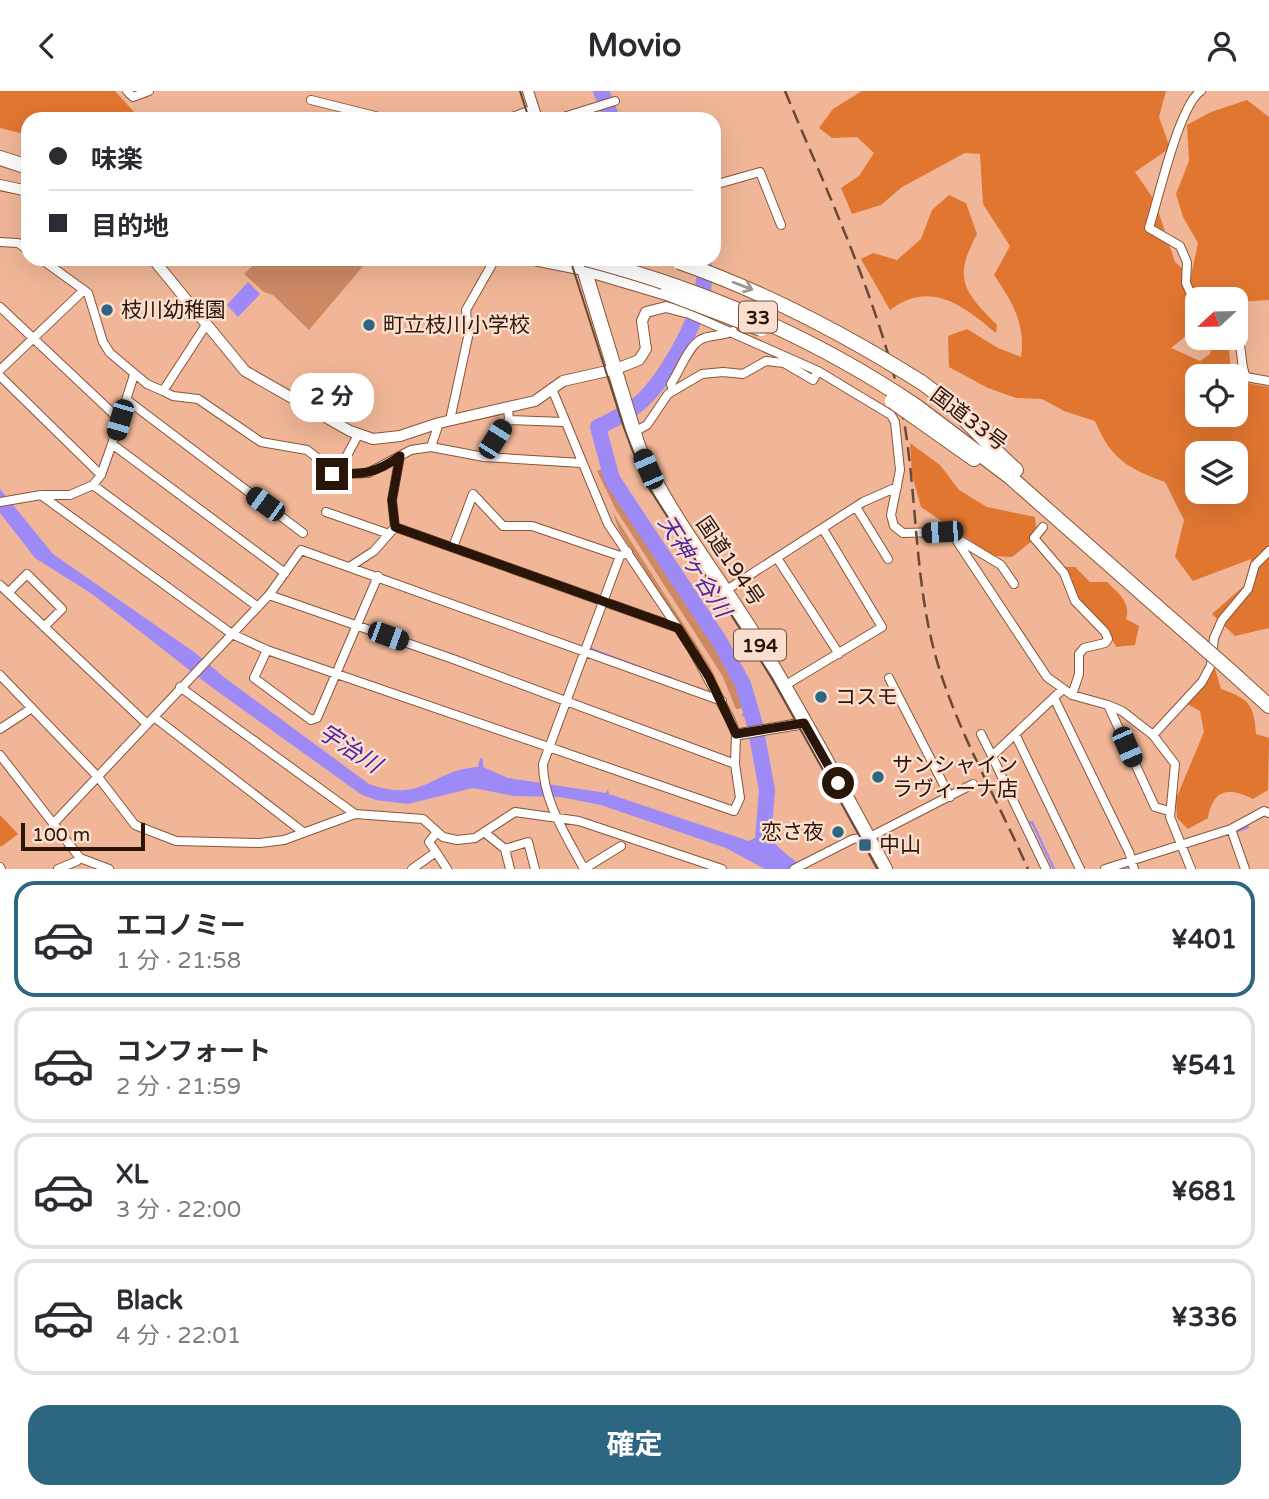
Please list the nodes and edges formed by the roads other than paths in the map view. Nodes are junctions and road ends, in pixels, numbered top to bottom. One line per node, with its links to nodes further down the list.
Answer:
1 (127, 91): 2 (street)
2 (149, 91)
3 (528, 91): 8 (street)
4 (1201, 91): 26 (street)
5 (311, 100): 7 (street)
6 (614, 101): 9 (street)
7 (359, 112)
8 (535, 112)
9 (579, 112)
10 (0, 156): 11 (highway); 12 (highway)
11 (21, 159)
12 (21, 164)
13 (721, 183): 16 (street)
14 (0, 185): 15 (street)
15 (21, 190)
16 (781, 225)
17 (0, 242): 18 (street)
18 (21, 245)
19 (51, 266): 27 (street)
20 (160, 266): 30 (street)
21 (491, 266): 50 (street)
22 (584, 266): 36 (highway, 国道194号 / 194)
23 (594, 266): 47 (highway, bridge)
24 (600, 266): 47 (highway, 国道33号 / 33, bridge)
25 (687, 266): 69 (highway, one-way to 69, bridge)
26 (1188, 287)
27 (84, 290): 32 (street); 39 (street)
28 (0, 307): 32 (street)
29 (685, 312): 31 (street); 36 (street)
30 (206, 325): 43 (street); 54 (street)
31 (733, 331): 33 (street); 44 (street)
32 (34, 338): 37 (street); 48 (street)
33 (763, 346): 35 (street); 38 (street)
34 (1241, 350): 41 (street)
35 (763, 362): 38 (street); 44 (street)
36 (616, 369): 42 (street); 53 (highway, 国道194号 / 194)
37 (0, 370)
38 (818, 371): 64 (street)
39 (134, 375): 43 (street); 45 (street)
40 (0, 376): 61 (street)
41 (1269, 381)
42 (552, 389): 46 (street); 51 (street)
43 (163, 391): 60 (street)
44 (673, 391): 53 (street)
45 (127, 400): 48 (street); 73 (street)
46 (508, 407): 49 (street); 50 (street)
47 (916, 412): 69 (highway)
48 (120, 420): 55 (street)
49 (509, 420): 51 (street); 58 (street)
50 (450, 421): 52 (street)
51 (564, 422): 59 (street)
52 (439, 423): 54 (street); 56 (street)
53 (633, 428): 85 (highway, 国道194号 / 194)
54 (358, 435): 60 (street)
55 (112, 445): 61 (street); 81 (street)
56 (431, 447): 57 (street); 58 (street)
57 (400, 456): 60 (street); 72 (street)
58 (484, 457): 59 (street)
59 (581, 463): 77 (street)
60 (335, 471): 63 (street)
61 (101, 475): 62 (street)
62 (93, 485): 65 (street); 89 (street)
63 (323, 486)
64 (897, 487): 67 (street); 74 (street)
65 (41, 495): 66 (street); 93 (street)
66 (0, 502)
67 (856, 507): 71 (street); 79 (street)
68 (326, 512): 72 (street)
69 (1053, 513): 108 (highway, bridge)
70 (1044, 527): 103 (street)
71 (823, 529): 78 (street); 96 (street)
72 (392, 530): 75 (street); 80 (street)
73 (303, 533)
74 (955, 538): 83 (street); 102 (street)
75 (453, 547): 77 (street); 88 (street)
76 (1269, 551): 115 (street)
77 (624, 554): 88 (street); 92 (street)
78 (778, 558): 85 (street); 96 (street)
79 (888, 559)
80 (351, 566): 81 (street); 82 (street)
81 (285, 573): 87 (street)
82 (378, 576): 90 (street); 95 (street)
83 (1014, 584)
84 (0, 585): 86 (street)
85 (726, 591): 101 (highway, 国道194号 / 194)
86 (8, 593): 91 (street); 91 (street)
87 (269, 595): 89 (street); 90 (street)
88 (605, 601): 92 (street); 95 (street)
89 (258, 607): 93 (street)
90 (356, 626): 97 (street); 105 (street)
91 (44, 627): 110 (street)
92 (678, 628): 106 (street)
93 (232, 634): 94 (street); 100 (street)
94 (267, 650): 97 (street); 97 (street)
95 (585, 651): 105 (street); 106 (street)
96 (839, 654): 101 (street)
97 (336, 673): 117 (street)
98 (0, 675): 109 (street)
99 (889, 678): 123 (street)
100 (183, 684): 110 (street); 127 (street)
101 (784, 686): 111 (highway, 国道194号 / 194)
102 (1062, 689): 103 (street); 104 (street)
103 (1072, 695): 107 (street)
104 (1054, 698): 116 (street); 138 (street)
105 (565, 701): 117 (street); 120 (street)
106 (722, 701): 113 (street)
107 (1108, 705): 115 (street); 124 (street)
108 (1269, 706)
109 (32, 708): 112 (street); 121 (street)
110 (151, 720): 121 (street); 130 (street)
111 (804, 723): 113 (street); 133 (highway, 国道194号 / 194)
112 (0, 729)
113 (738, 734): 120 (street)
114 (981, 734): 119 (street)
115 (1153, 735): 124 (street)
116 (1016, 736): 119 (street); 153 (street)
117 (549, 747): 120 (street); 125 (street)
118 (0, 755): 128 (street)
119 (992, 756): 152 (street)
120 (736, 764)
121 (98, 778): 128 (street); 130 (street)
122 (973, 784): 123 (street)
123 (950, 797): 133 (street)
124 (1169, 811): 134 (street)
125 (555, 812): 132 (street); 140 (street); 147 (street)
126 (1269, 813): 129 (street)
127 (355, 814): 130 (street); 131 (street)
128 (53, 824): 139 (street)
129 (1231, 829): 134 (street); 157 (street)
130 (303, 832)
131 (437, 832): 132 (street); 137 (street)
132 (484, 832): 136 (street)
133 (868, 838): 150 (street); 151 (highway, 国道194号 / 194)
134 (1182, 843): 138 (street); 156 (street)
135 (621, 846): 147 (street)
136 (505, 849): 145 (street); 146 (street)
137 (436, 852): 143 (street); 144 (street)
138 (1131, 860): 154 (street); 155 (street)
139 (78, 863): 141 (street); 142 (street)
140 (708, 863): 148 (street); 149 (street)
141 (58, 869)
142 (109, 869)
143 (412, 869)
144 (447, 869)
145 (510, 869)
146 (535, 869)
147 (584, 869)
148 (699, 869)
149 (722, 869)
150 (794, 869)
151 (885, 869)
152 (1046, 869)
153 (1080, 869)
154 (1105, 869)
155 (1134, 869)
156 (1191, 869)
157 (1245, 869)

